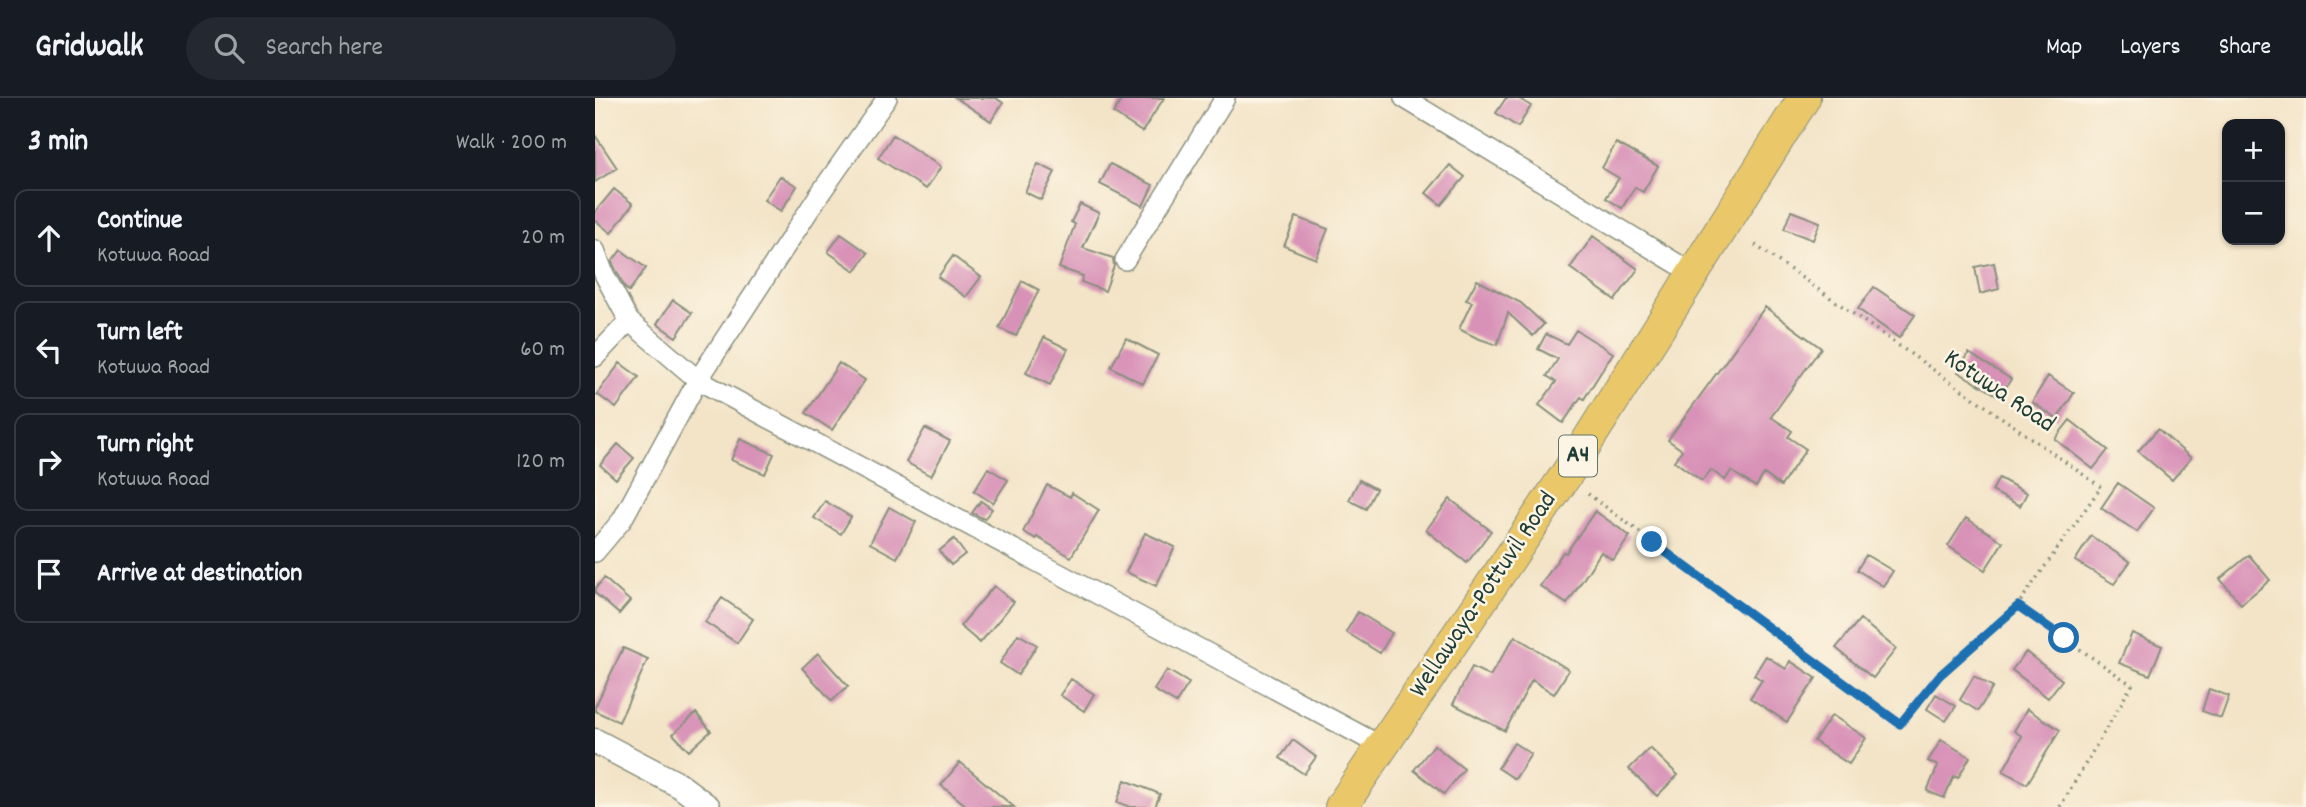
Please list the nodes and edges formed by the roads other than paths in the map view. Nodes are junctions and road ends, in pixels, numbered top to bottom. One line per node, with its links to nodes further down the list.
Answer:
1 (887, 98): 10 (street)
2 (1225, 98): 6 (street)
3 (1404, 98): 7 (street)
4 (1804, 98): 7 (highway, Wellawaya-Pottuvil Road / A4)
5 (595, 250): 8 (street)
6 (1125, 260)
7 (1694, 274): 13 (highway, Wellawaya-Pottuvil Road / A4)
8 (629, 321): 9 (street); 10 (street)
9 (595, 358)
10 (698, 380): 11 (street); 13 (street)
11 (595, 552)
12 (595, 741): 14 (street)
13 (1381, 746): 15 (highway, Wellawaya-Pottuvil Road / A4)
14 (708, 807)
15 (1341, 807)

